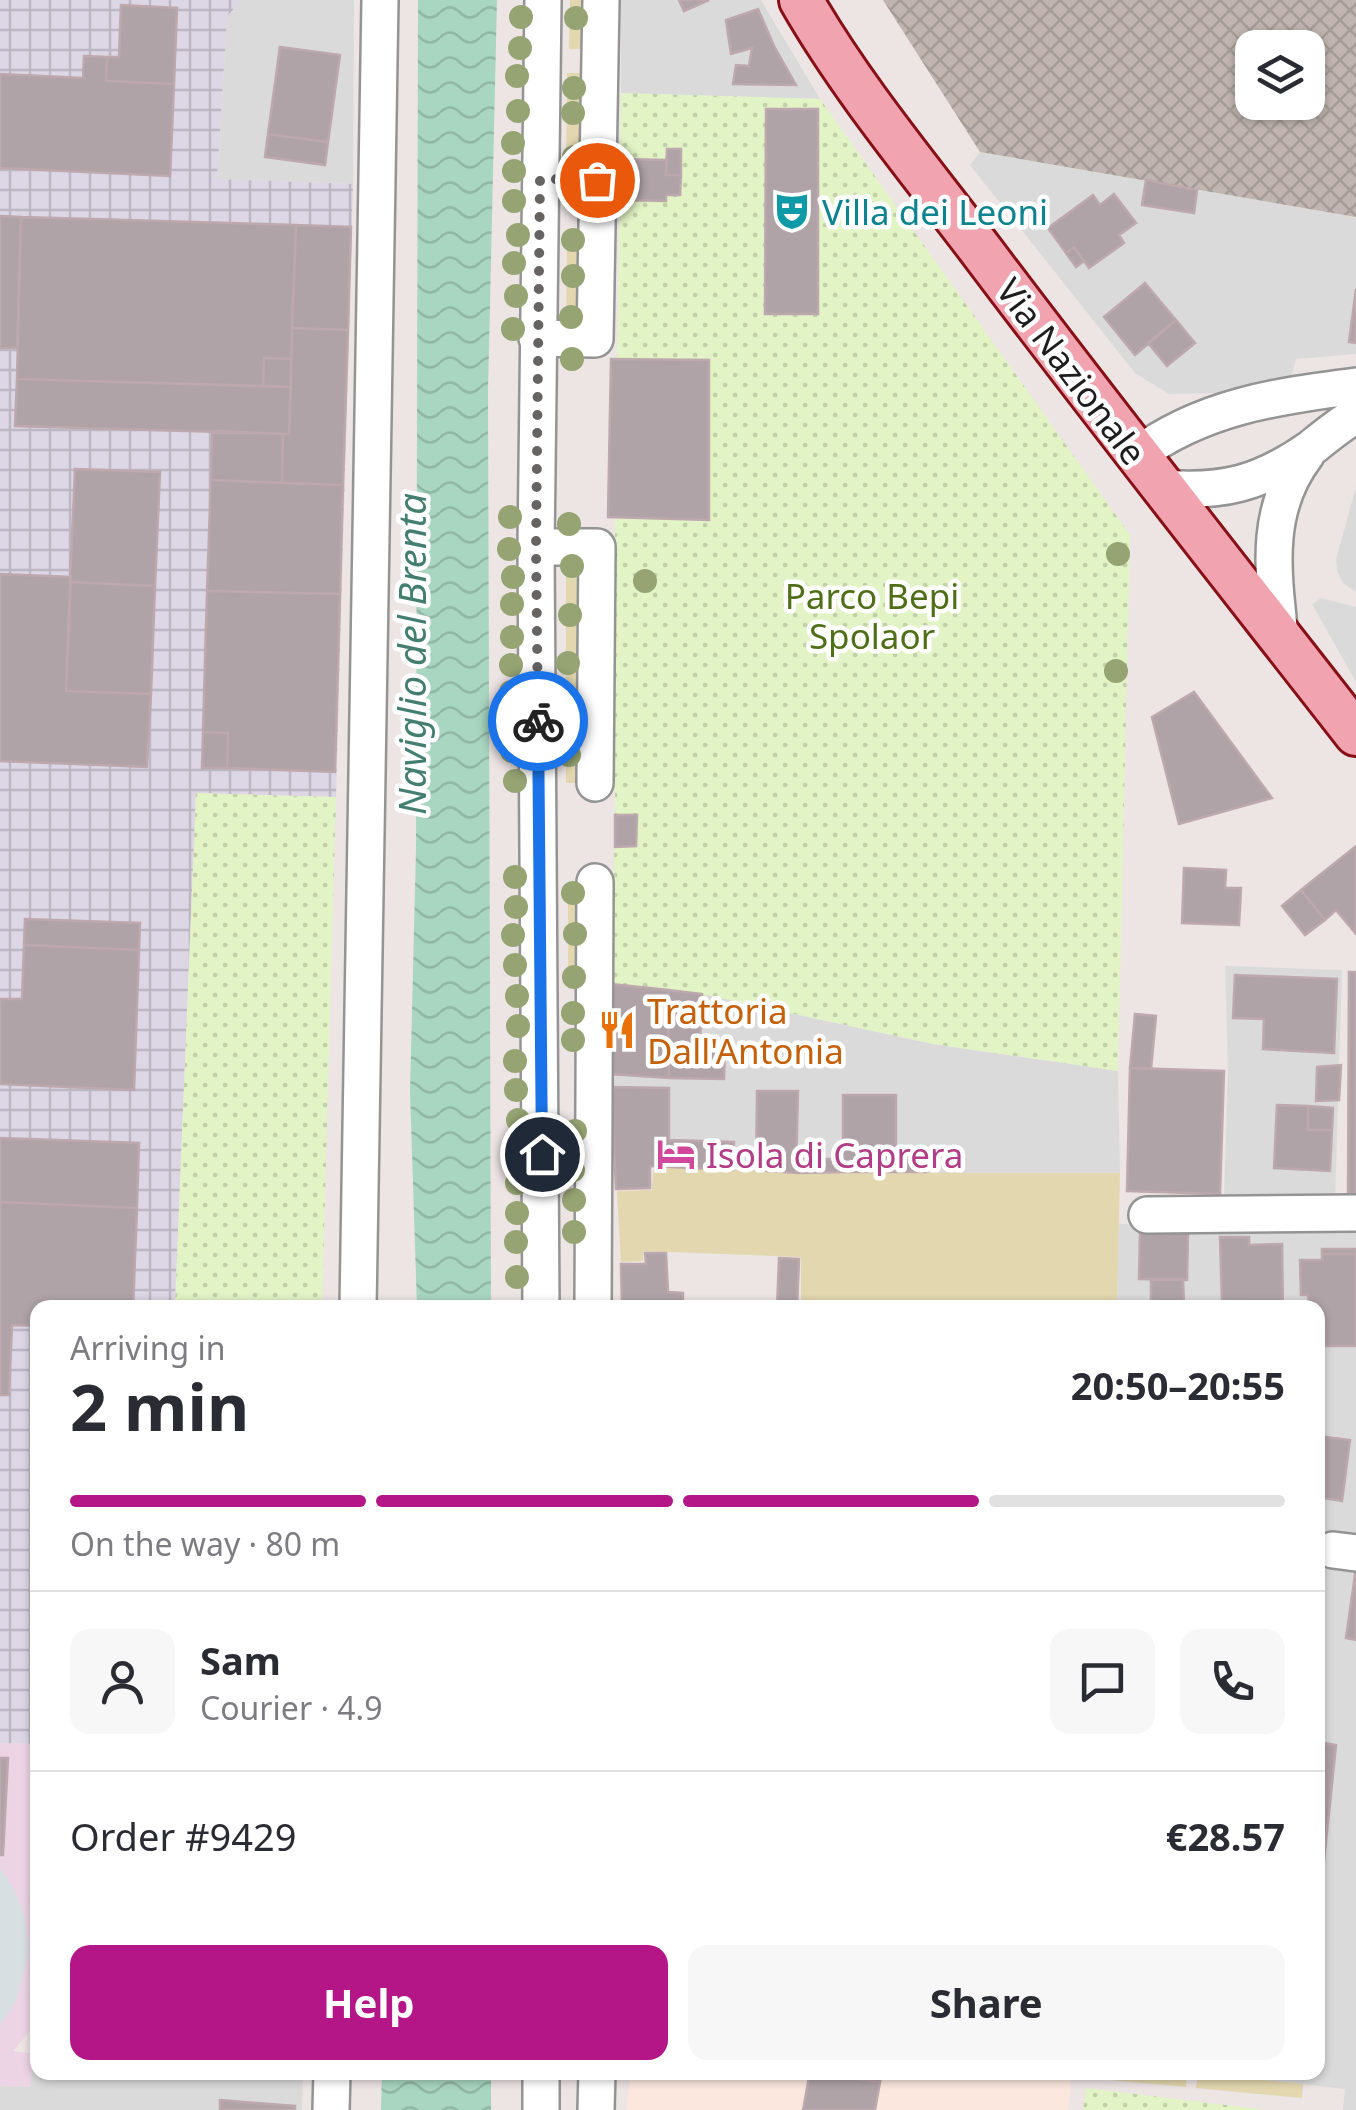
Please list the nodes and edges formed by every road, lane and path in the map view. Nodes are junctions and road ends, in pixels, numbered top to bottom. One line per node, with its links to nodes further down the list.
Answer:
1 (380, 0): 23 (street)
2 (543, 0): 5 (street)
3 (601, 0): 6 (street)
4 (801, 0): 13 (main road, Via Nazionale)
5 (542, 62): 6 (street); 7 (street)
6 (600, 63): 8 (street)
7 (540, 179): 8 (street); 9 (street)
8 (597, 180): 9 (street)
9 (537, 338): 14 (street)
10 (1356, 386): 13 (street)
11 (1356, 416): 12 (street)
12 (1312, 446): 13 (street); 15 (street)
13 (1149, 472): 15 (main road, Via Nazionale)
14 (536, 547): 17 (street); 19 (street)
15 (1280, 636): 16 (main road, Via Nazionale)
16 (1356, 734)
17 (595, 783)
18 (594, 882): 20 (street)
19 (542, 1077): 20 (street); 24 (street)
20 (591, 1078): 25 (street)
21 (1356, 1212): 22 (street)
22 (1147, 1215)
23 (358, 1300)
24 (542, 1300)
25 (593, 1300)
26 (332, 2080): 29 (street)
27 (541, 2080): 30 (street)
28 (597, 2080): 31 (street)
29 (331, 2110)
30 (541, 2110)
31 (596, 2110)

